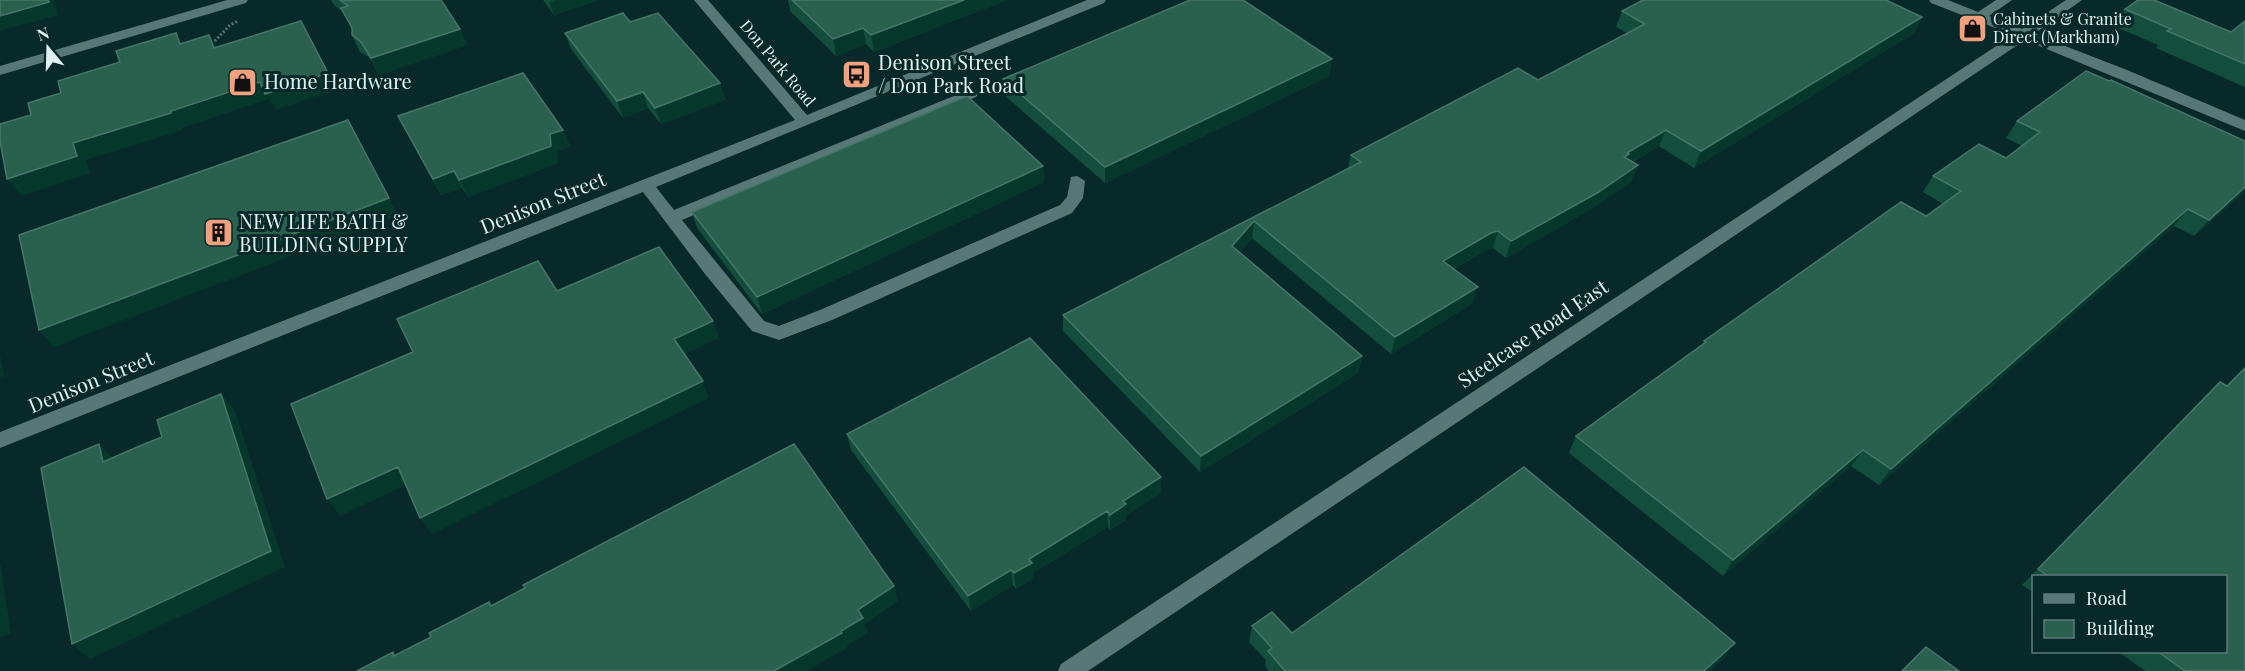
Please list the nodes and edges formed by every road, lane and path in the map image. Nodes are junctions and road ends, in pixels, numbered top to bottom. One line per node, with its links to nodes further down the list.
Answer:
1 (241, 0): 11 (street)
2 (701, 0): 13 (street, Don Park Road)
3 (1099, 0): 13 (street, Denison Street)
4 (1936, 0): 7 (street)
5 (2005, 0): 7 (street)
6 (2075, 0): 9 (street, Steelcase Road East)
7 (1979, 16): 9 (street)
8 (238, 21): 10 (path)
9 (2022, 34): 14 (street); 19 (street, Steelcase Road East)
10 (208, 47)
11 (0, 71)
12 (970, 94): 17 (street)
13 (804, 122): 16 (street, Denison Street)
14 (2245, 126)
15 (1077, 181): 17 (street)
16 (646, 185): 17 (street); 18 (street, Denison Street)
17 (672, 218)
18 (0, 440)
19 (1069, 671)

